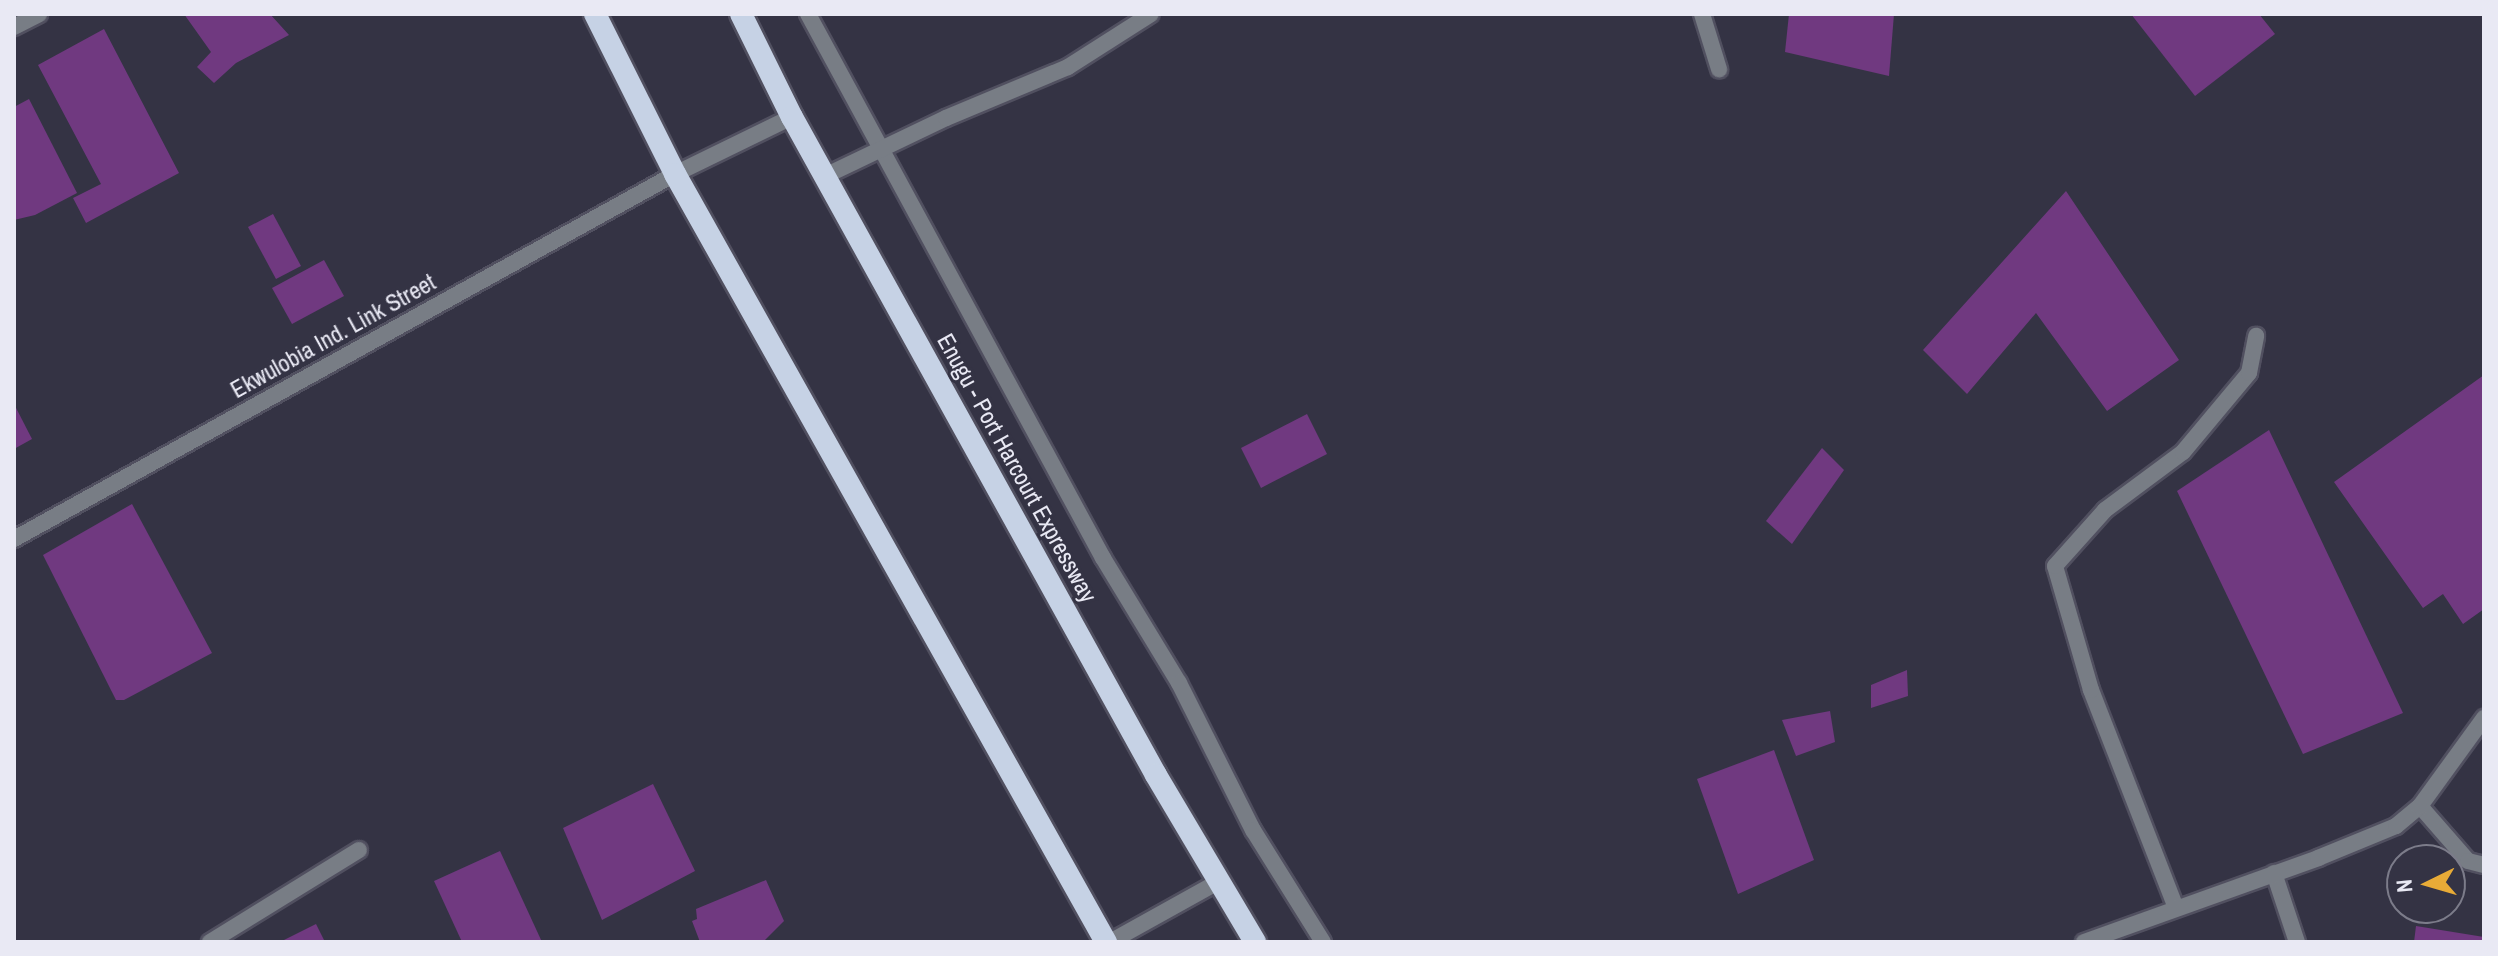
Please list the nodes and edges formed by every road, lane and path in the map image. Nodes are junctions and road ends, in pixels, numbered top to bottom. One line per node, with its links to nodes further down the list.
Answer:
1 (39, 14): 7 (street)
2 (595, 14): 11 (highway)
3 (741, 14): 9 (highway, Enugu - Port Harcourt Expressway)
4 (808, 14): 10 (street)
5 (1151, 14): 10 (street)
6 (1702, 14): 8 (street)
7 (14, 27)
8 (1719, 69)
9 (792, 117): 11 (street, Ekwulobia Ind. Link Street); 12 (highway, Enugu - Port Harcourt Expressway)
10 (882, 149): 12 (street); 25 (street)
11 (675, 174): 14 (street, Ekwulobia Ind. Link Street); 23 (highway)
12 (827, 175): 20 (highway, Enugu - Port Harcourt Expressway)
13 (2256, 336): 21 (street)
14 (14, 539)
15 (2484, 718): 16 (street)
16 (2420, 806): 18 (street); 19 (street)
17 (359, 850): 22 (street)
18 (2484, 865)
19 (2274, 873): 21 (street); 27 (street)
20 (1218, 882): 23 (street); 24 (highway, Enugu - Port Harcourt Expressway)
21 (2176, 908): 26 (street)
22 (210, 942)
23 (1108, 942)
24 (1255, 942)
25 (1323, 942)
26 (2084, 942)
27 (2297, 942)

